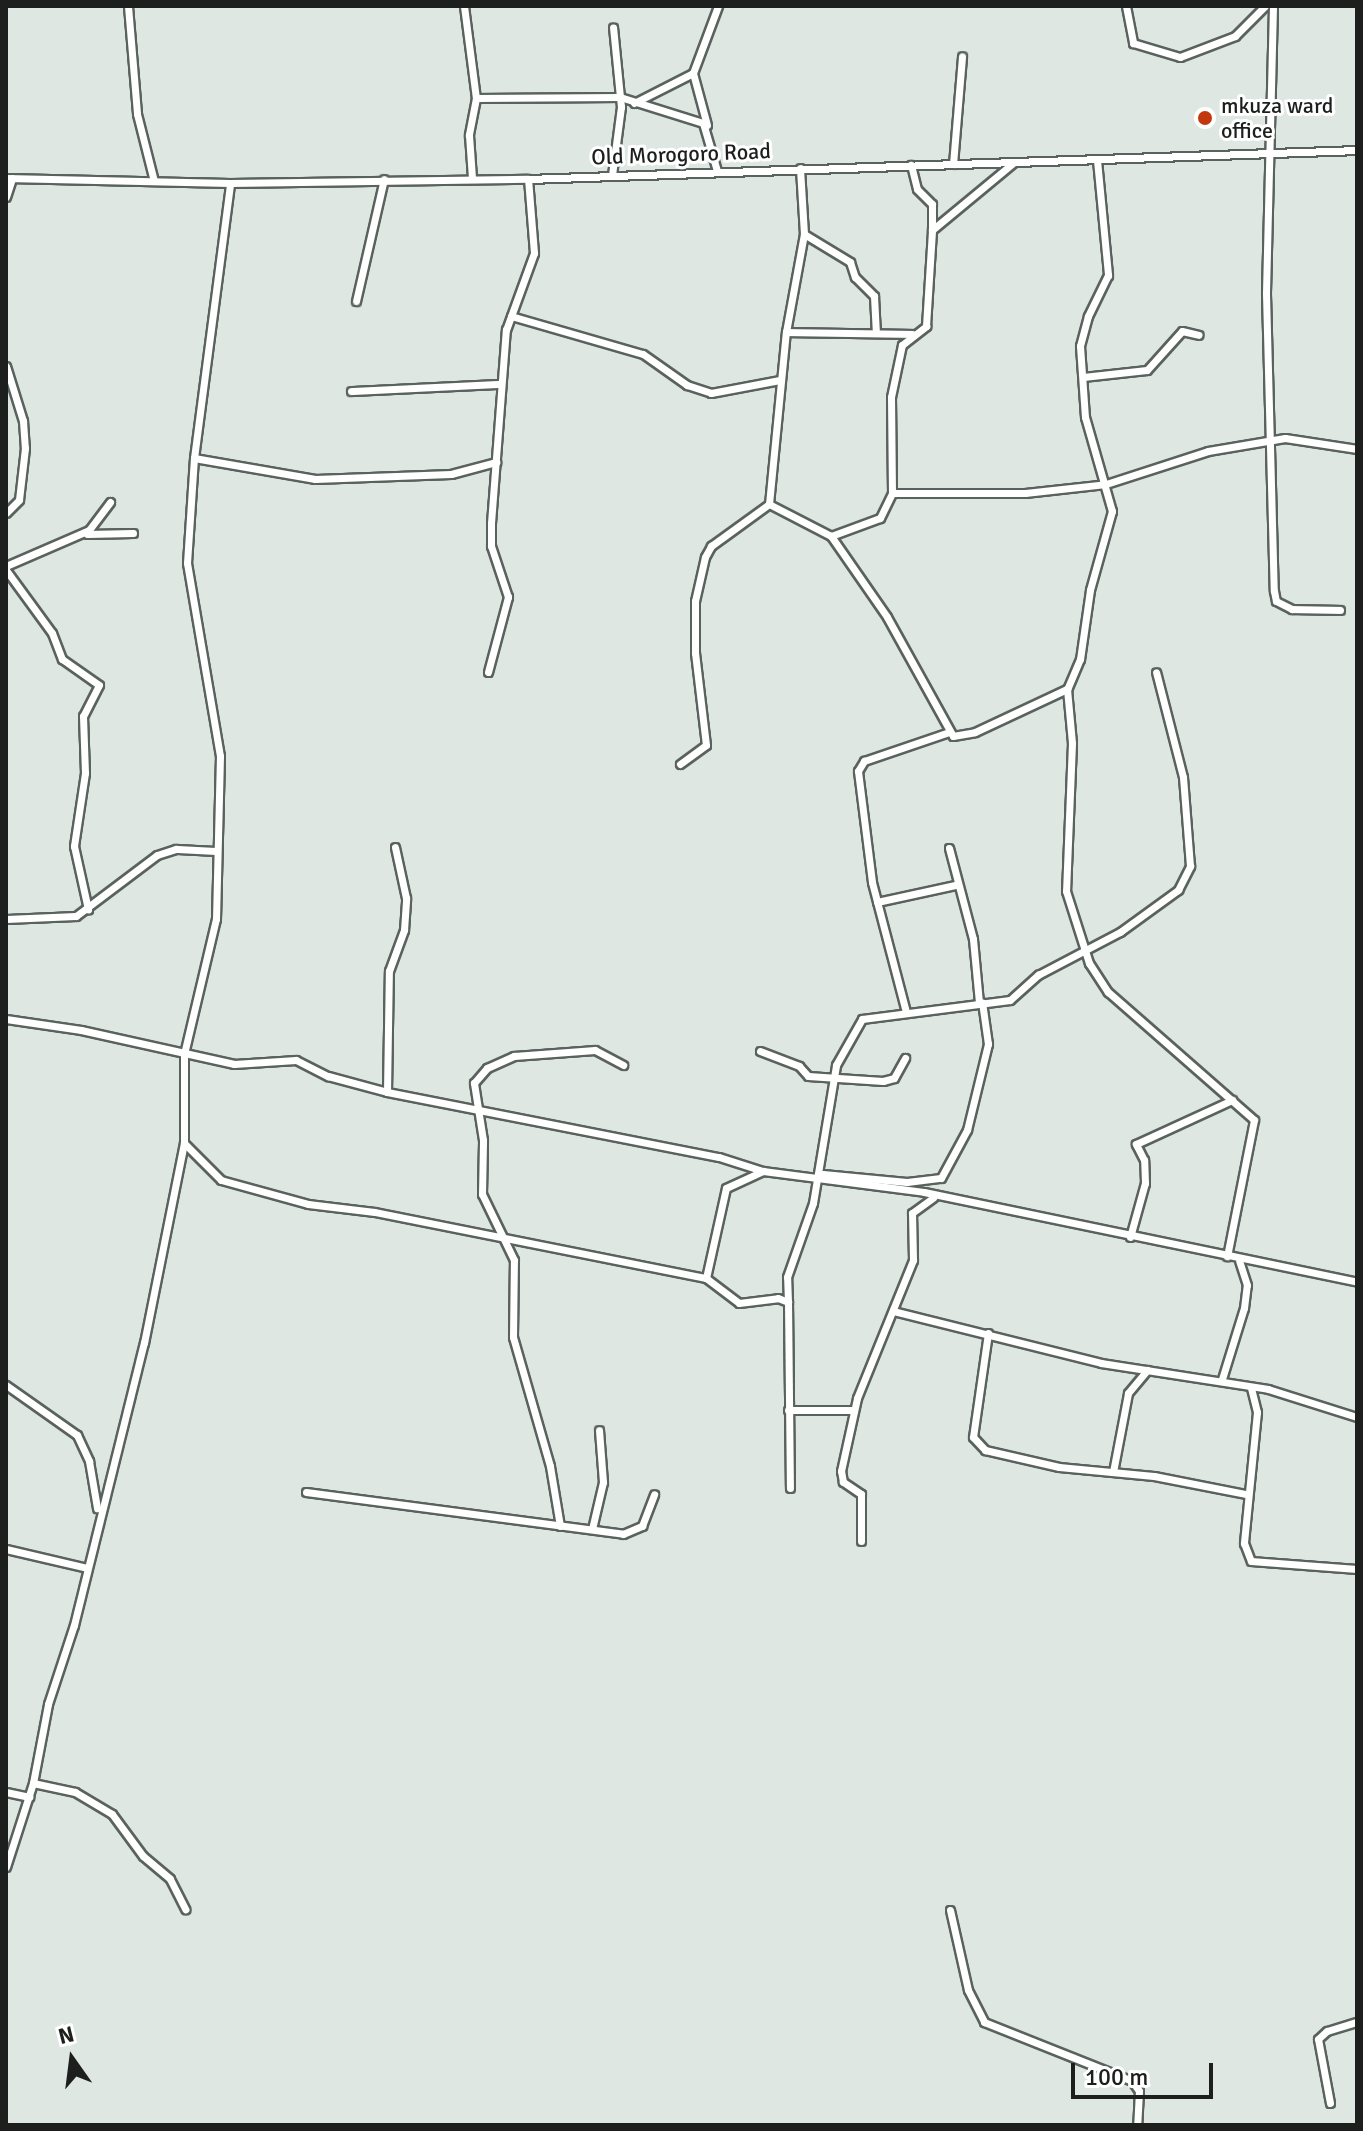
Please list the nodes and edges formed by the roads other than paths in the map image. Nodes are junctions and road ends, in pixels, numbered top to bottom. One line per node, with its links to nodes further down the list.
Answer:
1 (128, 6): 27 (street)
2 (464, 6): 11 (street)
3 (718, 6): 9 (street)
4 (1126, 6): 5 (street)
5 (1265, 6)
6 (1273, 6): 15 (street)
7 (613, 27): 10 (street)
8 (962, 56): 18 (street)
9 (693, 73): 12 (street); 13 (street)
10 (620, 97): 11 (street); 12 (street); 22 (street)
11 (476, 98): 24 (street)
12 (634, 103): 13 (street)
13 (707, 127): 21 (street)
14 (1357, 150): 15 (street, Old Morogoro Road)
15 (1267, 154): 16 (street, Old Morogoro Road); 44 (street)
16 (1097, 160): 17 (street, Old Morogoro Road); 39 (street)
17 (1014, 162): 18 (street, Old Morogoro Road); 30 (street)
18 (953, 164): 19 (street, Old Morogoro Road)
19 (911, 165): 20 (street, Old Morogoro Road); 30 (street)
20 (800, 168): 21 (street, Old Morogoro Road); 31 (street)
21 (717, 171): 22 (street, Old Morogoro Road)
22 (612, 175): 26 (street, Old Morogoro Road)
23 (9, 178): 27 (street, Old Morogoro Road); 29 (street)
24 (472, 178): 25 (street, Old Morogoro Road); 26 (street, Old Morogoro Road)
25 (384, 179): 28 (street, Old Morogoro Road); 32 (street)
26 (528, 179): 33 (street)
27 (154, 181): 28 (street, Old Morogoro Road)
28 (230, 183): 48 (street)
29 (6, 197)
30 (932, 230): 36 (street)
31 (804, 234): 34 (street); 35 (street)
32 (356, 301)
33 (511, 316): 40 (street); 41 (street)
34 (786, 332): 35 (street); 40 (street)
35 (876, 333): 36 (street)
36 (915, 334): 51 (street)
37 (1199, 335): 39 (street)
38 (6, 366): 42 (street)
39 (1083, 377): 50 (street)
40 (780, 380): 53 (street)
41 (499, 384): 43 (street); 49 (street)
42 (9, 390): 54 (street)
43 (351, 391)
44 (1269, 431): 45 (street); 46 (street)
45 (1285, 438): 46 (street); 47 (street)
46 (1267, 441): 50 (street); 59 (street)
47 (1357, 449)
48 (194, 458): 49 (street); 67 (street)
49 (496, 462): 60 (street)
50 (1106, 484): 51 (street); 62 (street)
51 (892, 493): 57 (street)
52 (110, 502): 56 (street)
53 (769, 504): 57 (street); 64 (street)
54 (7, 512)
55 (133, 533): 56 (street)
56 (81, 535): 58 (street)
57 (831, 536): 63 (street)
58 (6, 568): 70 (street)
59 (1340, 610)
60 (488, 672)
61 (1156, 672): 72 (street)
62 (1067, 689): 63 (street); 72 (street)
63 (949, 732): 69 (street)
64 (680, 764)
65 (395, 847): 81 (street)
66 (949, 848): 68 (street)
67 (217, 851): 70 (street); 77 (street)
68 (955, 885): 69 (street); 73 (street)
69 (877, 902): 74 (street)
70 (88, 909): 71 (street)
71 (6, 919)
72 (1084, 949): 73 (street); 82 (street)
73 (980, 1002): 74 (street); 86 (street)
74 (906, 1012): 80 (street)
75 (6, 1019): 77 (street)
76 (760, 1051): 80 (street)
77 (184, 1054): 81 (street); 84 (street)
78 (905, 1058): 80 (street)
79 (623, 1065): 83 (street)
80 (834, 1077): 86 (street)
81 (387, 1092): 83 (street)
82 (1232, 1100): 88 (street); 90 (street)
83 (476, 1110): 85 (street); 89 (street)
84 (184, 1143): 89 (street); 110 (street)
85 (763, 1171): 86 (street); 92 (street)
86 (816, 1175): 87 (street); 94 (street)
87 (933, 1198): 88 (street); 95 (street)
88 (1130, 1237): 90 (street)
89 (503, 1239): 92 (street); 111 (street)
90 (1227, 1256): 91 (street)
91 (1239, 1261): 93 (street); 98 (street)
92 (706, 1278): 94 (street)
93 (1357, 1282)
94 (788, 1302): 101 (street)
95 (893, 1311): 96 (street); 102 (street)
96 (988, 1333): 97 (street); 105 (street)
97 (1147, 1370): 98 (street); 105 (street)
98 (1222, 1379): 100 (street)
99 (6, 1385): 110 (street)
100 (1251, 1388): 103 (street); 109 (street)
101 (788, 1410): 102 (street); 106 (street)
102 (854, 1410): 113 (street)
103 (1357, 1417)
104 (599, 1430): 112 (street)
105 (1113, 1472): 109 (street)
106 (790, 1488)
107 (306, 1492): 111 (street)
108 (654, 1494): 112 (street)
109 (1246, 1494): 116 (street)
110 (98, 1514): 115 (street)
111 (560, 1526): 112 (street)
112 (592, 1529)
113 (861, 1541)
114 (6, 1549): 115 (street)
115 (87, 1568): 117 (street)
116 (1357, 1569)
117 (33, 1783): 119 (street); 121 (street)
118 (6, 1792): 119 (street)
119 (29, 1797): 120 (street)
120 (6, 1867)
121 (185, 1909)
122 (950, 1910): 125 (street)
123 (1357, 2022): 124 (street)
124 (1330, 2103)
125 (1137, 2125)

